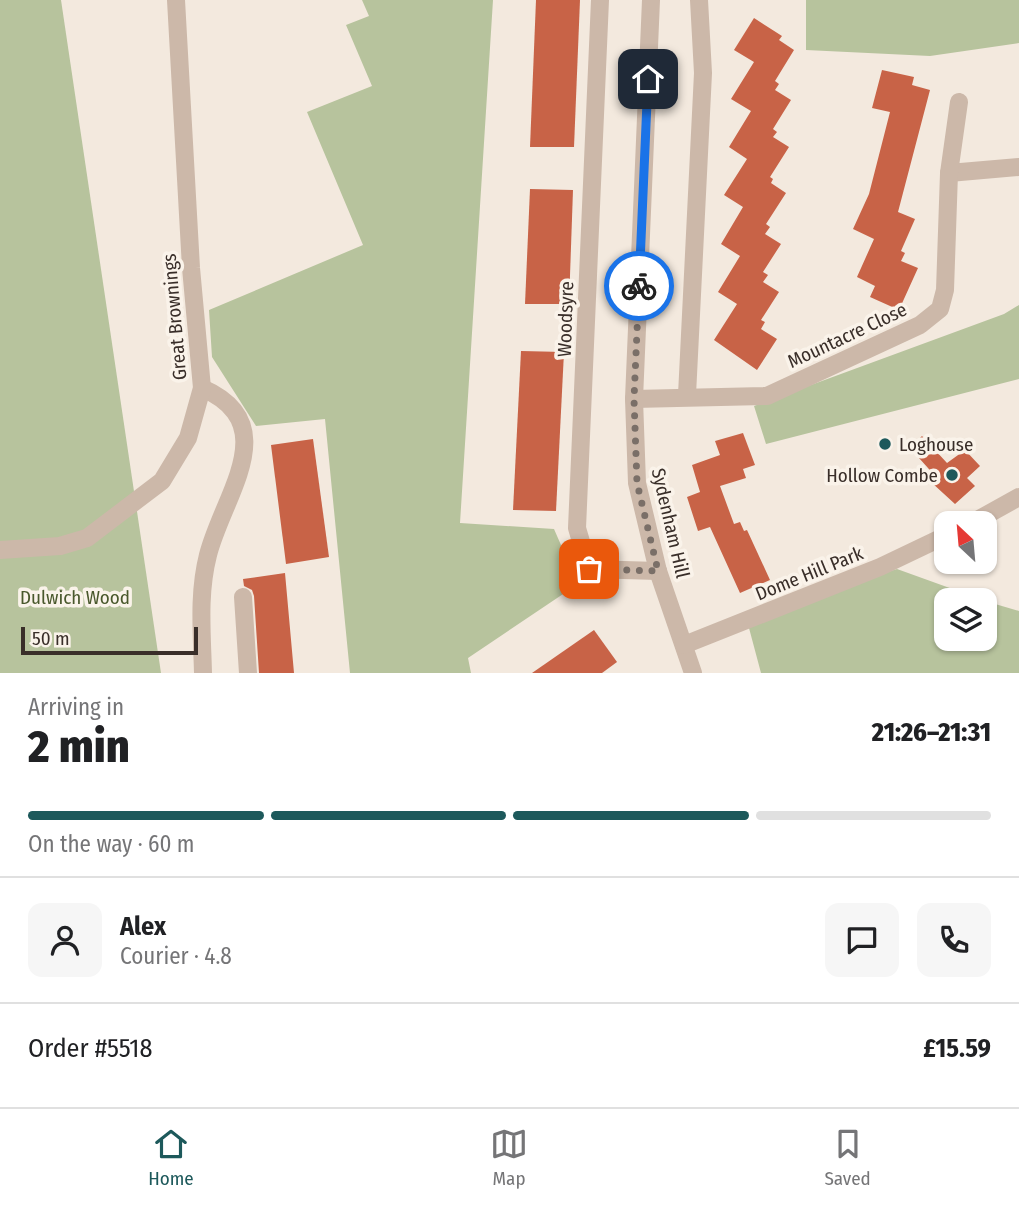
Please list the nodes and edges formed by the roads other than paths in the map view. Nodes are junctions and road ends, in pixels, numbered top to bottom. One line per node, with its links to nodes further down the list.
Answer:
1 (176, 0): 8 (street, Great Brownings)
2 (600, 0): 15 (street, Woodsyre)
3 (652, 0): 10 (street, Sydenham Hill)
4 (699, 0): 9 (street)
5 (959, 102): 7 (street, Mountacre Close)
6 (1019, 167): 7 (street)
7 (949, 173): 9 (street, Mountacre Close)
8 (202, 388): 14 (street, Great Brownings); 18 (street)
9 (687, 396): 10 (street, Mountacre Close)
10 (634, 399): 15 (street, Sydenham Hill)
11 (1019, 497): 12 (street)
12 (994, 511)
13 (934, 541): 17 (street, Dome Hill Park)
14 (0, 550)
15 (658, 571): 17 (street, Sydenham Hill)
16 (243, 597): 19 (street)
17 (684, 645): 20 (street, Sydenham Hill)
18 (203, 673)
19 (248, 673)
20 (693, 673)

